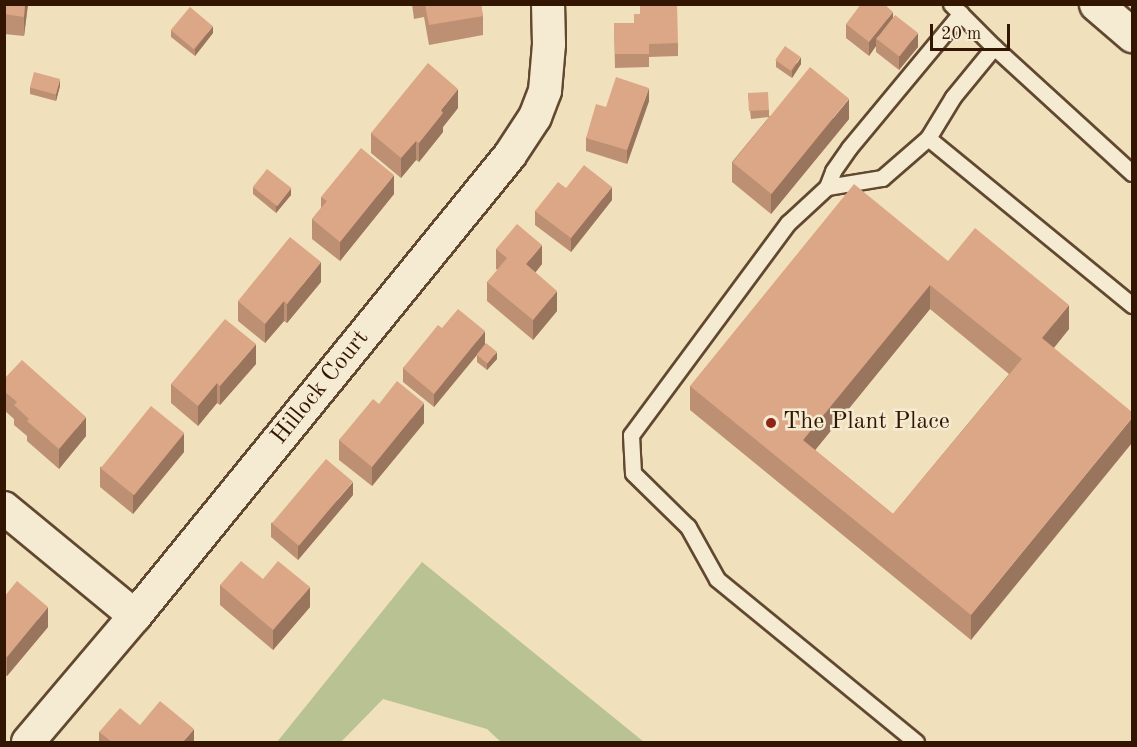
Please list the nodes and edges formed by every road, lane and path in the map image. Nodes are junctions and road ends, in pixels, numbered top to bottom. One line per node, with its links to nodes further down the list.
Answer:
1 (548, 4): 11 (street, Hillock Court)
2 (1096, 4): 4 (main road)
3 (956, 9): 5 (lane); 8 (lane)
4 (1132, 35)
5 (994, 47): 6 (lane); 7 (lane)
6 (928, 138): 8 (lane); 9 (lane)
7 (1132, 173)
8 (827, 187): 13 (lane)
9 (1132, 305)
10 (4, 508): 11 (street)
11 (135, 616): 12 (street, Hillock Court)
12 (28, 742)
13 (916, 742)

